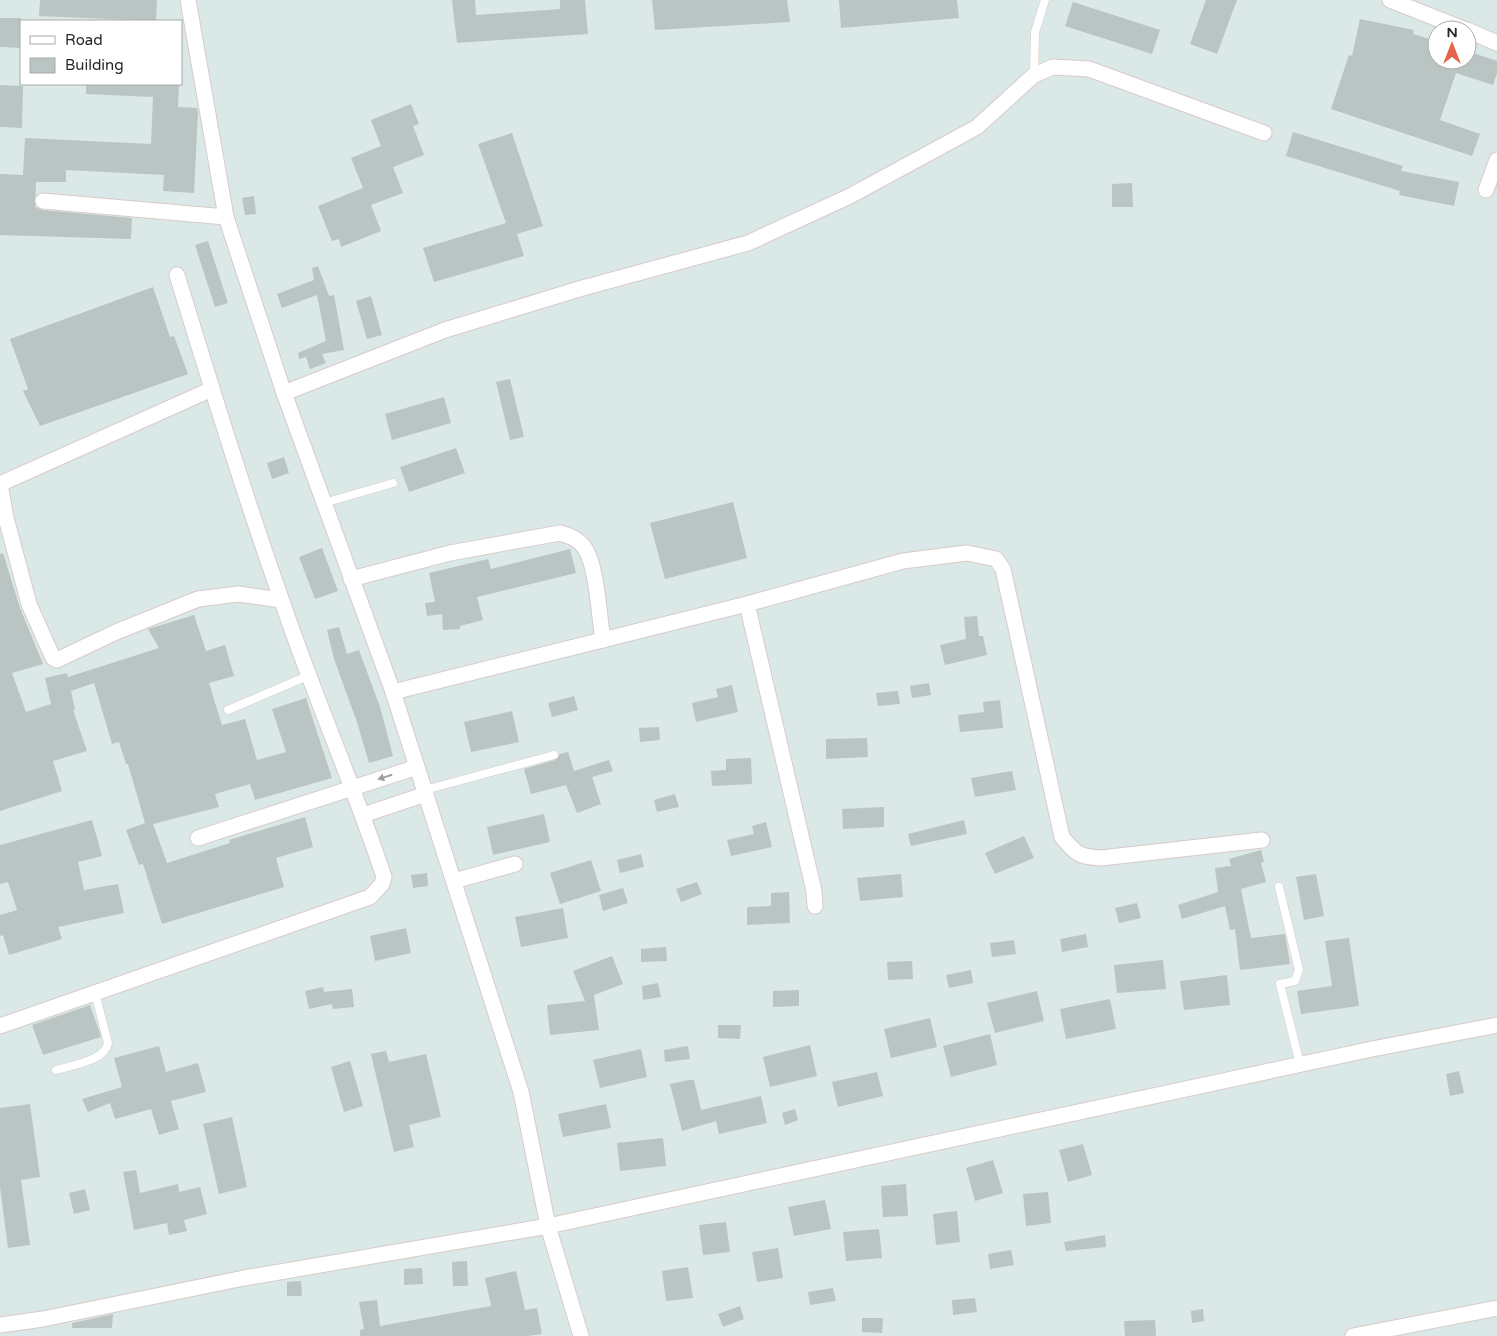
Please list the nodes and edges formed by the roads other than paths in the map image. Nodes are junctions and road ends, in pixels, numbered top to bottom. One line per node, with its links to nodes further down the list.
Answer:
1 (188, 0): 13 (street)
2 (1045, 0): 8 (lane)
3 (1390, 0): 4 (street)
4 (1407, 3): 5 (street)
5 (1444, 20)
6 (1477, 35): 7 (street)
7 (1497, 43)
8 (1034, 75): 9 (street); 16 (street)
9 (1264, 133)
10 (1497, 160): 11 (street)
11 (1486, 190)
12 (43, 201): 13 (street)
13 (226, 217): 16 (street)
14 (177, 275): 15 (street)
15 (212, 389): 20 (street); 20 (street)
16 (284, 393): 18 (street)
17 (394, 483): 18 (lane)
18 (324, 503): 19 (street)
19 (351, 579): 22 (street); 24 (street)
20 (281, 600): 23 (street)
21 (747, 604): 22 (street); 32 (street); 36 (street)
22 (603, 640): 24 (street)
23 (310, 675): 25 (lane); 28 (street)
24 (394, 692): 27 (street)
25 (228, 710)
26 (554, 755): 29 (lane)
27 (417, 766): 28 (street, one-way to 28); 29 (street)
28 (353, 788): 30 (street); 31 (street)
29 (426, 792): 30 (street); 34 (street)
30 (363, 815): 37 (street)
31 (198, 838)
32 (1262, 840)
33 (515, 864): 34 (street)
34 (454, 881): 42 (street)
35 (1279, 887): 40 (lane)
36 (816, 906)
37 (95, 993): 39 (street); 41 (lane)
38 (1497, 1024): 40 (street)
39 (0, 1026)
40 (1300, 1064): 42 (street)
41 (56, 1070)
42 (548, 1226): 44 (street); 45 (street)
43 (1497, 1308): 46 (street)
44 (0, 1325)
45 (582, 1336)
46 (1353, 1336)

